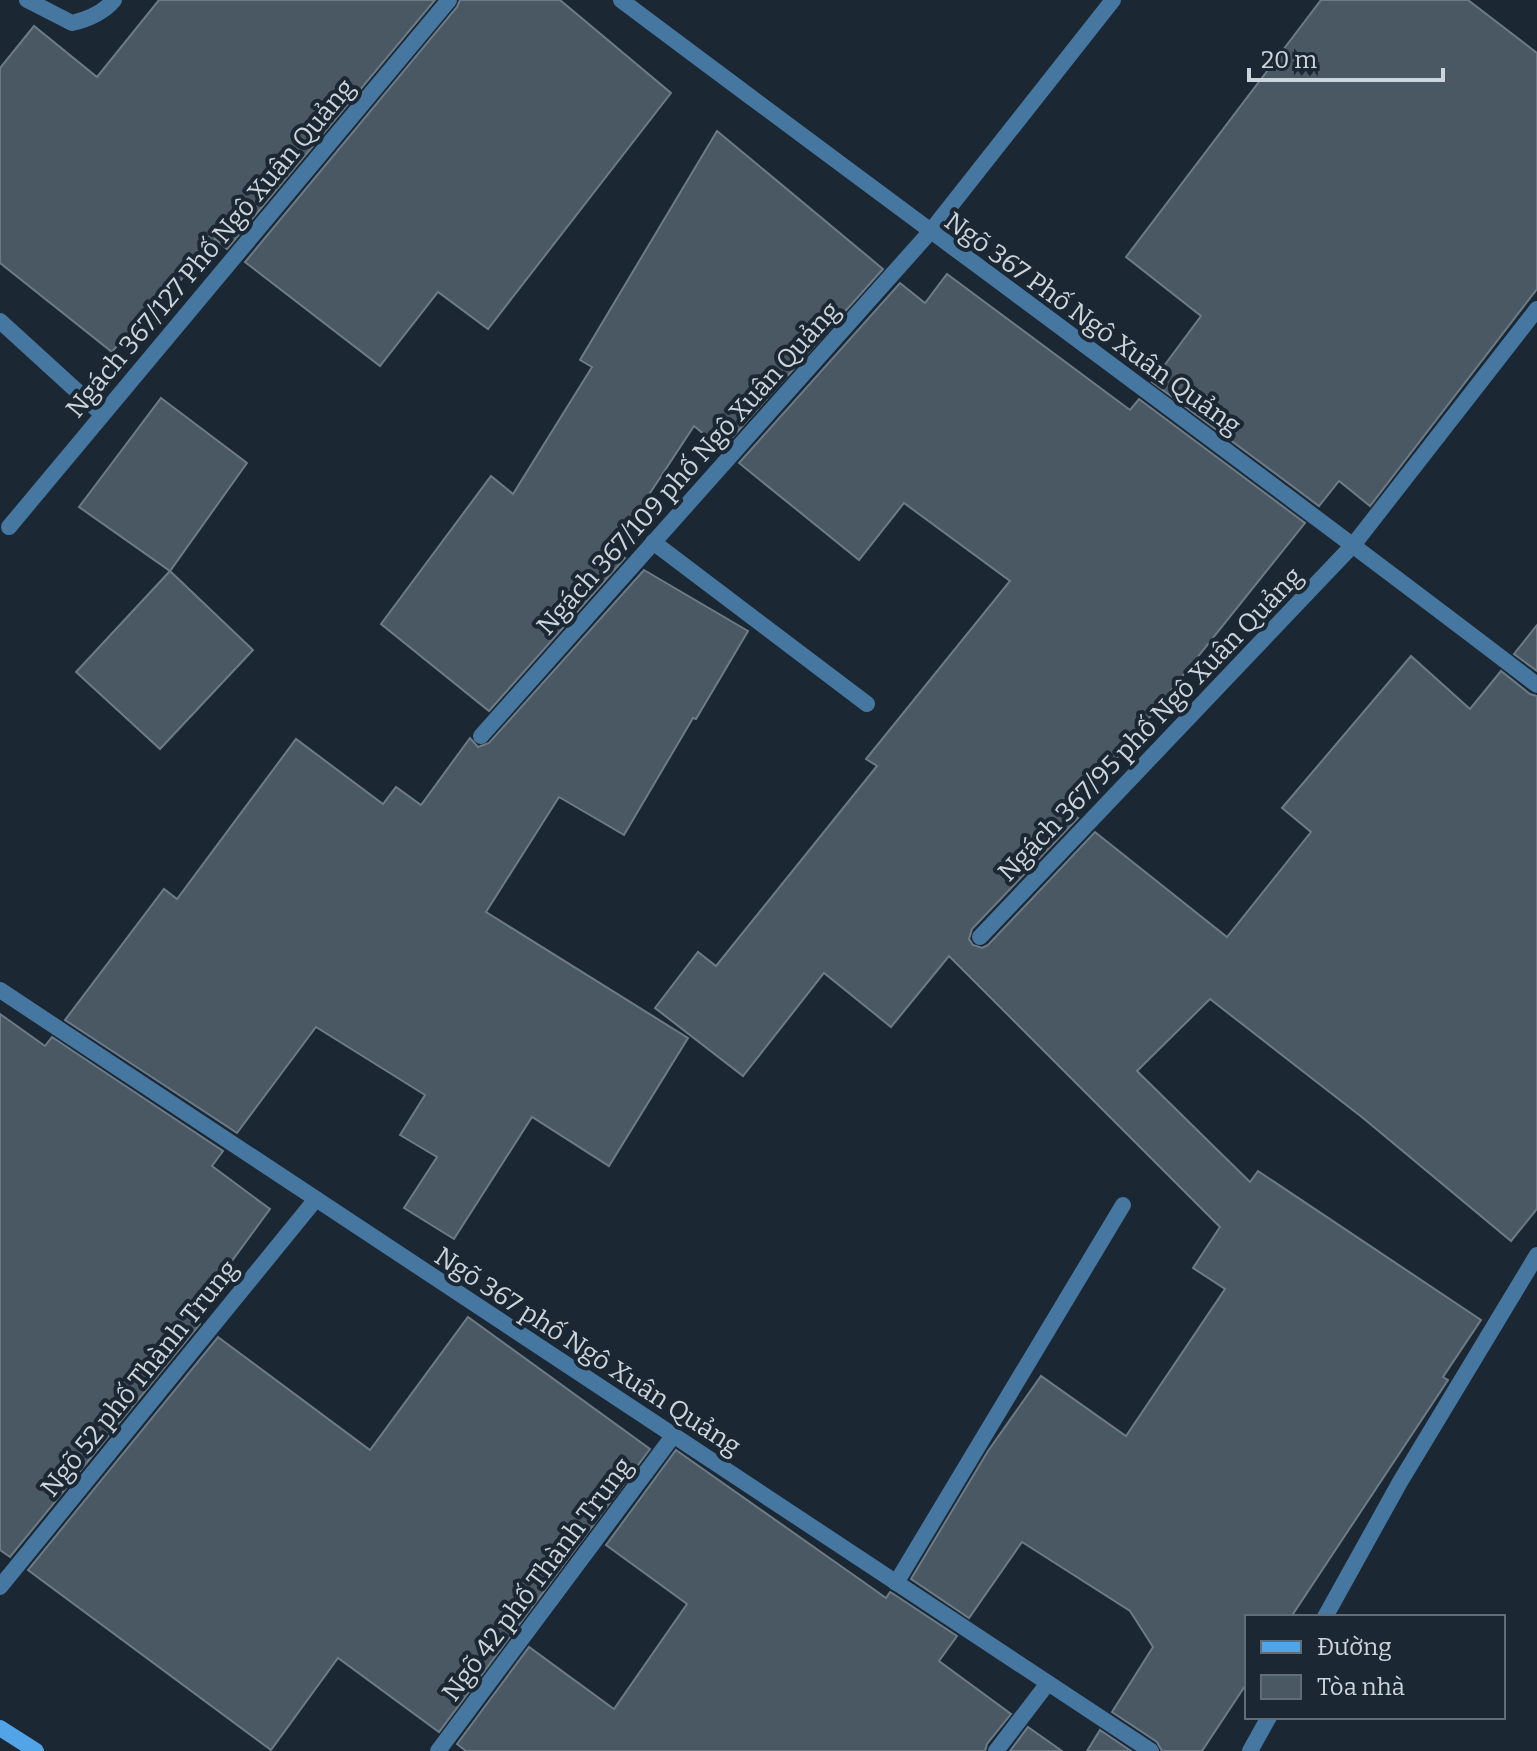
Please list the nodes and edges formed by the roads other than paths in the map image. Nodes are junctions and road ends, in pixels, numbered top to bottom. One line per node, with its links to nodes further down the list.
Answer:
1 (27, 0): 2 (street)
2 (114, 0)
3 (449, 0): 9 (street, Ngách 367/127 Phố Ngô Xuân Quảng)
4 (621, 0): 6 (street, Ngõ 367 Phố Ngô Xuân Quảng)
5 (1113, 0): 6 (street, Ngách 367/109 phố Ngô Xuân Quảng)
6 (930, 232): 11 (street, Ngách 367/109 phố Ngô Xuân Quảng); 12 (street, Ngõ 367 Phố Ngô Xuân Quảng)
7 (1537, 309): 12 (street, Ngách 367/95 phố Ngô Xuân Quảng)
8 (0, 321): 9 (street, Ngách 367/127 Phố Ngô Xuân Quảng)
9 (102, 414): 10 (street, Ngách 367/127 Phố Ngô Xuân Quảng)
10 (9, 527)
11 (653, 542): 14 (street); 15 (street, Ngách 367/109 phố Ngô Xuân Quảng)
12 (1354, 544): 13 (street, Ngõ 367 Phố Ngô Xuân Quảng); 16 (street, Ngách 367/95 phố Ngô Xuân Quảng)
13 (1537, 685)
14 (867, 704)
15 (481, 736)
16 (980, 937)
17 (0, 990): 18 (street, Ngõ 367 phố Ngô Xuân Quảng)
18 (316, 1199): 21 (street, Ngõ 367 phố Ngô Xuân Quảng); 23 (street, Ngõ 52 phố Thành Trung)
19 (1123, 1205): 22 (street)
20 (1537, 1255): 24 (street)
21 (673, 1436): 22 (street, Ngõ 367 phố Ngô Xuân Quảng); 29 (street, Ngõ 42 phố Thành Trung)
22 (896, 1583): 25 (street, Ngõ 367 phố Ngô Xuân Quảng)
23 (0, 1587)
24 (1326, 1615)
25 (1048, 1683): 30 (street); 31 (street, Ngõ 367 phố Ngô Xuân Quảng)
26 (1268, 1719): 32 (street)
27 (0, 1728): 28 (main road)
28 (36, 1751)
29 (438, 1751)
30 (996, 1751)
31 (1151, 1751)
32 (1250, 1751)

